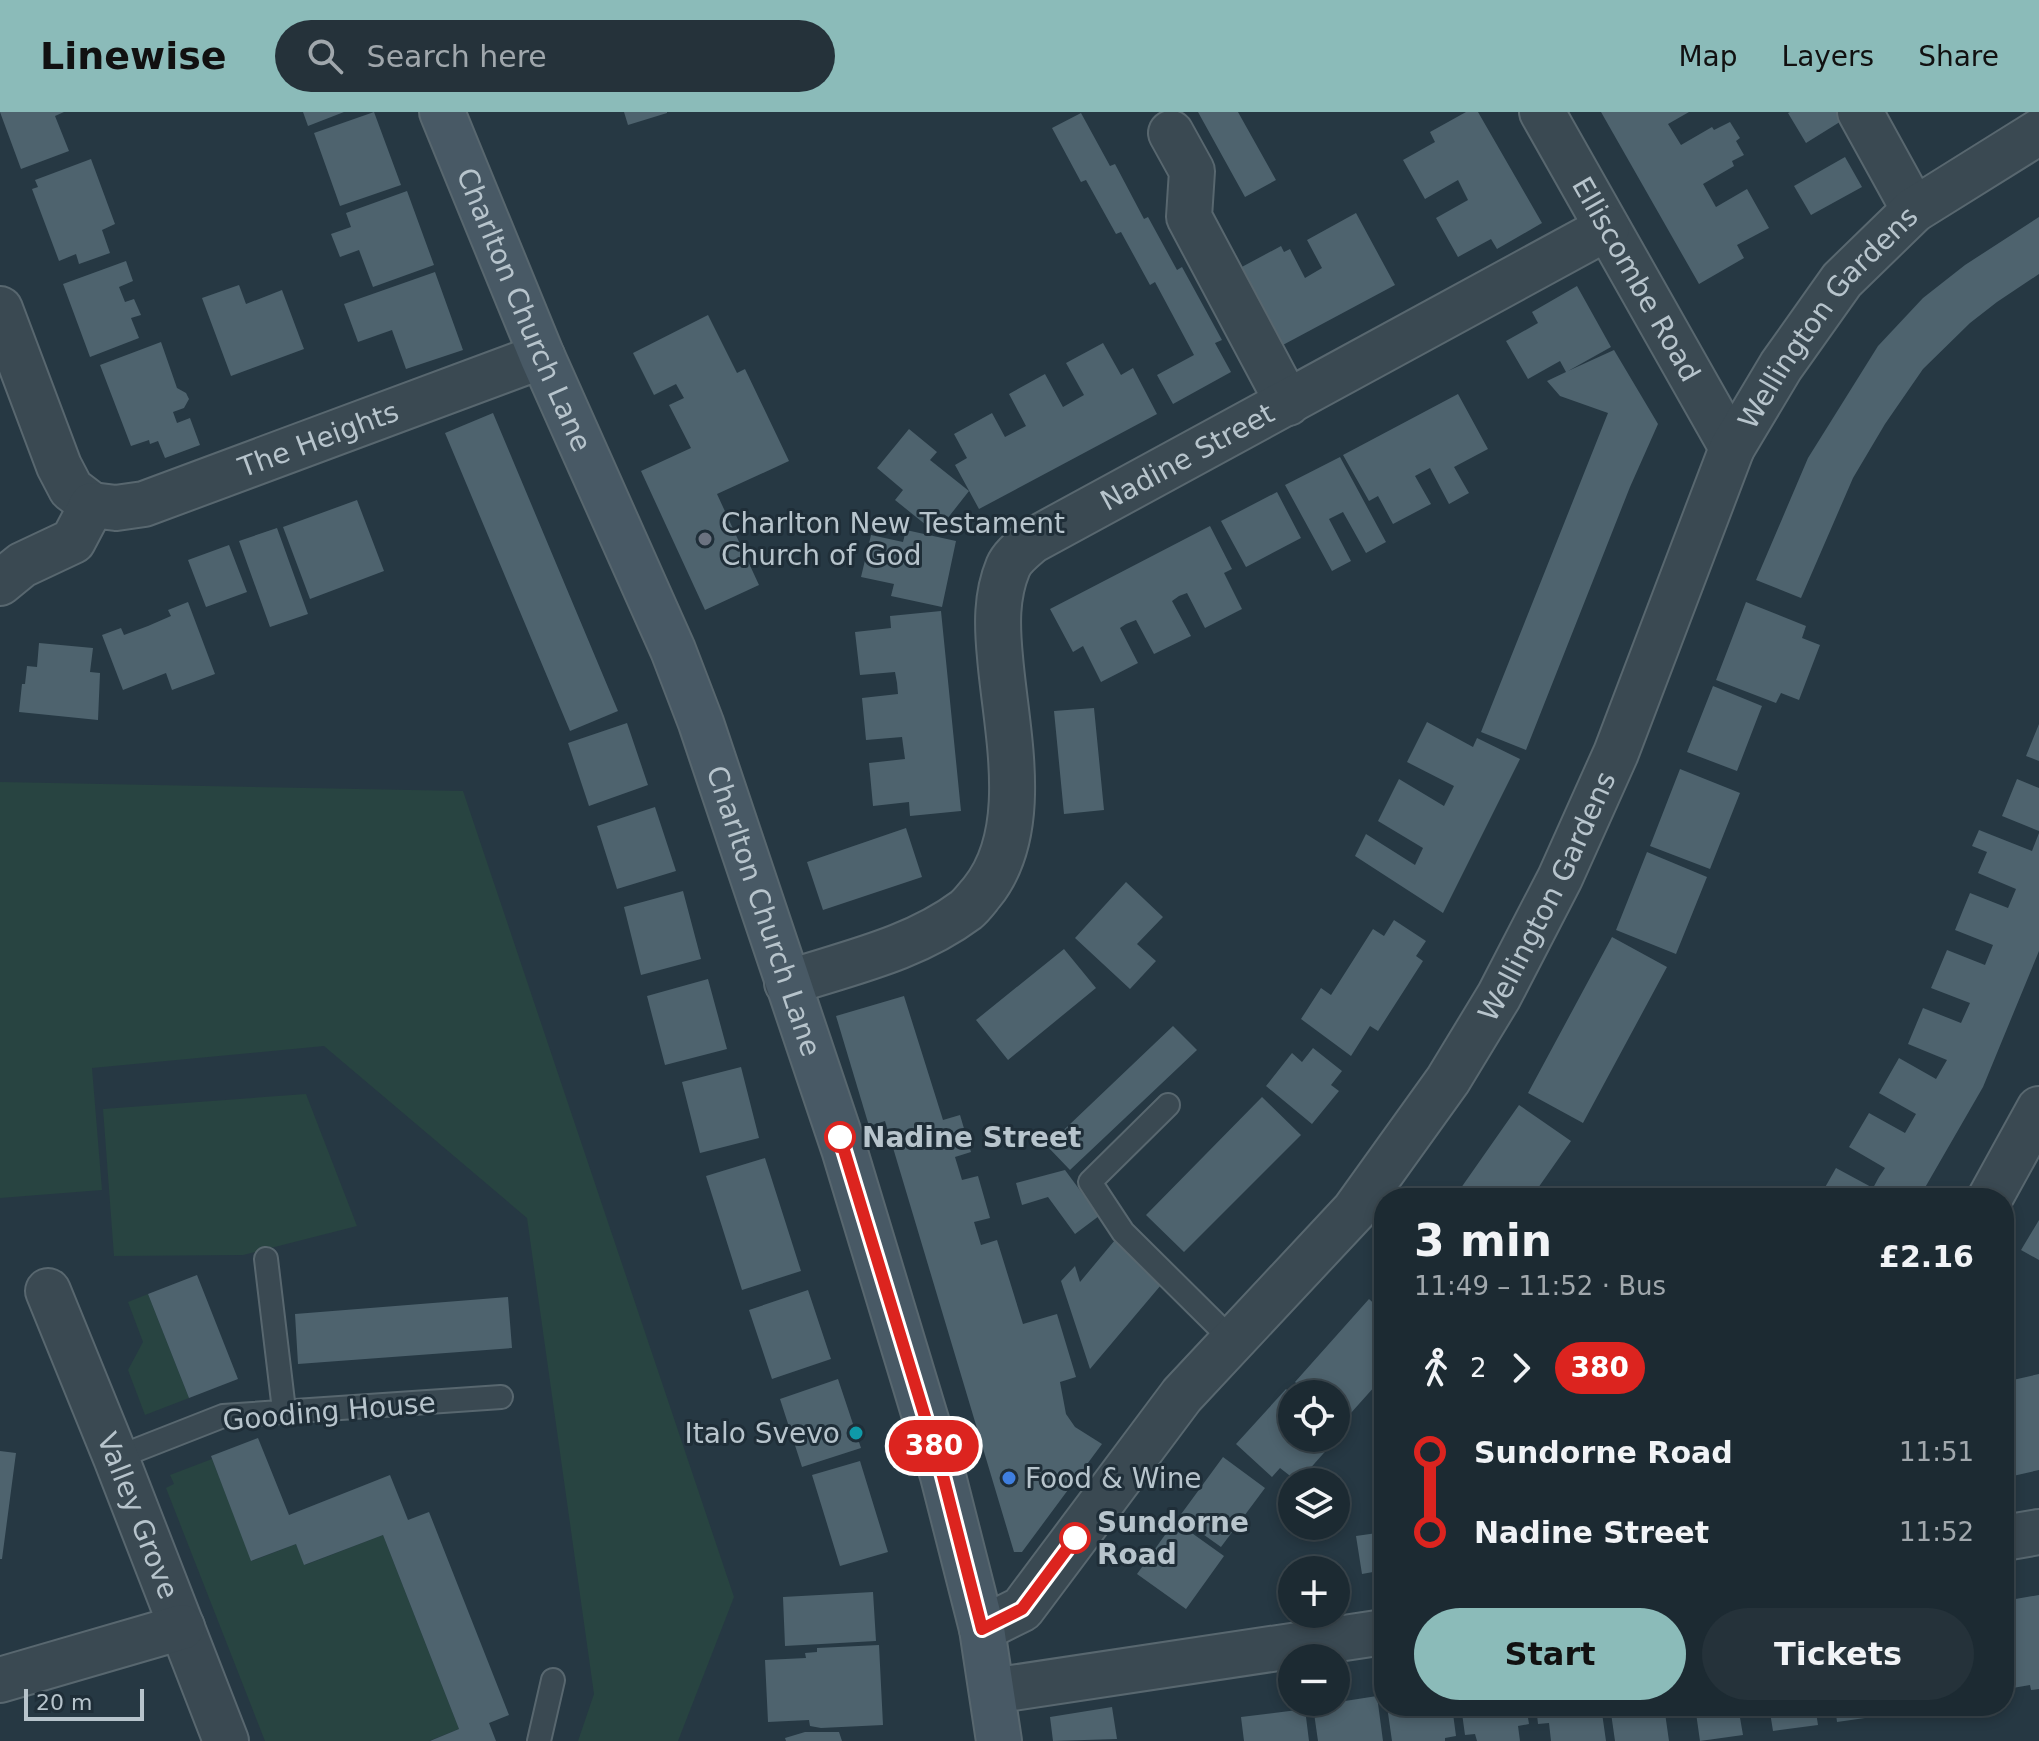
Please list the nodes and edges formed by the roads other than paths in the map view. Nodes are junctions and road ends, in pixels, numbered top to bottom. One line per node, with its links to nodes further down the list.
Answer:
1 (442, 112): 9 (street, Charlton Church Lane)
2 (1542, 112): 7 (street, Elliscombe Road)
3 (1860, 112): 6 (street)
4 (2039, 132): 6 (street, Wellington Gardens)
5 (1171, 133): 10 (street)
6 (1914, 210): 11 (street, Wellington Gardens)
7 (1607, 228): 10 (street, Nadine Street); 11 (street, Elliscombe Road)
8 (0, 309): 12 (street)
9 (542, 356): 12 (street, The Heights); 14 (street, Charlton Church Lane)
10 (1288, 403): 14 (street, Nadine Street)
11 (1732, 448): 20 (street, Wellington Gardens)
12 (92, 505): 13 (street)
13 (0, 583)
14 (787, 983): 27 (street, Charlton Church Lane)
15 (1168, 1105): 20 (lane)
16 (2039, 1109): 17 (street)
17 (1996, 1188)
18 (266, 1259): 22 (lane)
19 (48, 1291): 23 (street, Valley Grove)
20 (1233, 1341): 27 (street, Wellington Gardens)
21 (501, 1397): 22 (lane, Gooding House)
22 (284, 1410): 23 (lane, Gooding House)
23 (116, 1458): 26 (street, Valley Grove)
24 (2039, 1532): 25 (street)
25 (2014, 1536)
26 (182, 1627): 29 (street); 32 (street, Valley Grove)
27 (982, 1629): 31 (street, Charlton Church Lane)
28 (1374, 1634): 31 (street)
29 (0, 1680)
30 (553, 1680): 33 (lane)
31 (992, 1691): 34 (street, Charlton Church Lane)
32 (226, 1741)
33 (539, 1741)
34 (999, 1741)

